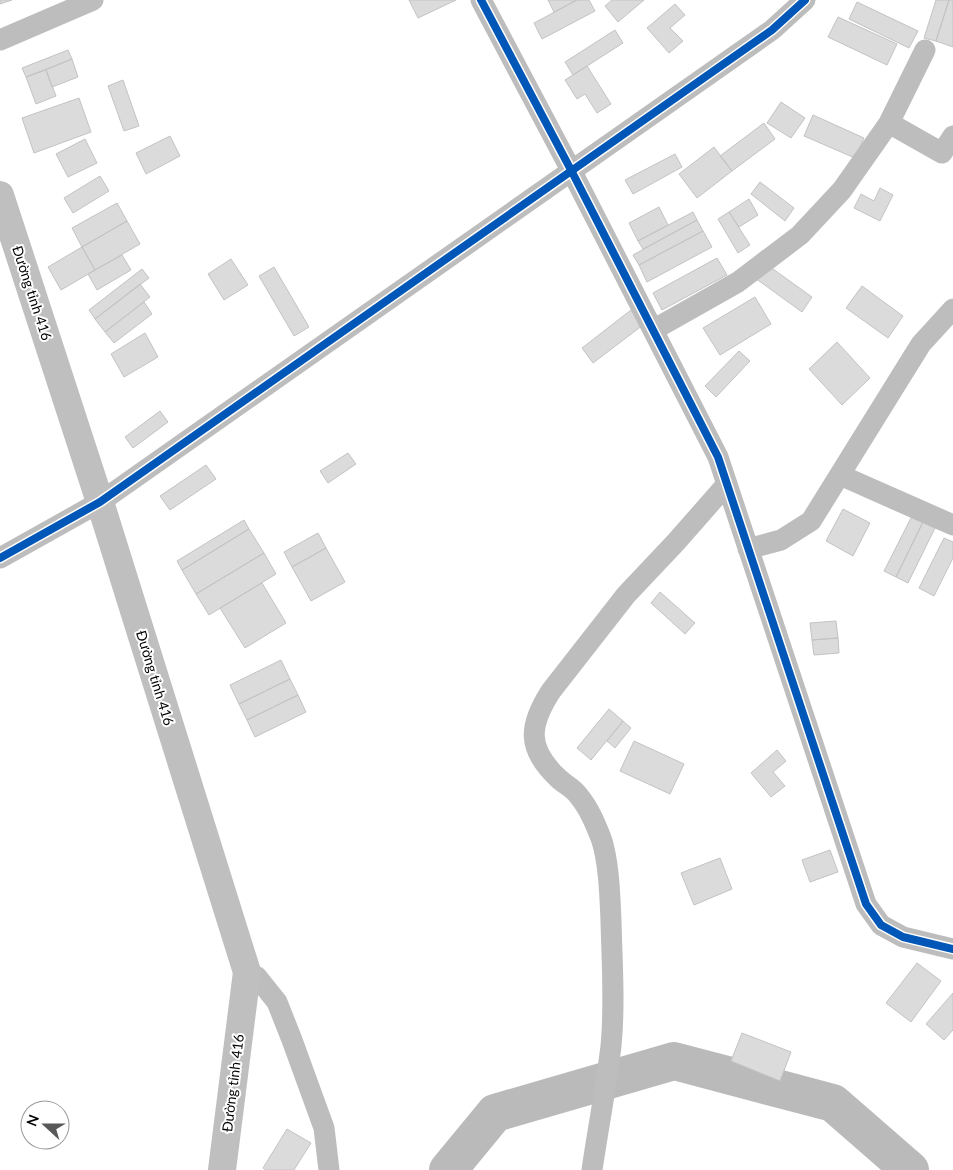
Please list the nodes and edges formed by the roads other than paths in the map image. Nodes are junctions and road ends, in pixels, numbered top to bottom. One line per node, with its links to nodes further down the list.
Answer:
1 (93, 0): 4 (street)
2 (481, 0): 8 (street)
3 (805, 0): 8 (street)
4 (0, 40)
5 (925, 50): 6 (street)
6 (889, 124): 7 (street); 11 (street)
7 (949, 150)
8 (571, 170): 11 (street); 14 (street)
9 (0, 195): 14 (main road, Đường tỉnh 416)
10 (953, 309): 12 (street)
11 (653, 330): 13 (street)
12 (840, 475): 15 (street); 16 (street)
13 (727, 484): 16 (street); 22 (street)
14 (100, 502): 17 (street); 19 (main road, Đường tỉnh 416)
15 (953, 525)
16 (748, 549): 18 (street)
17 (0, 558)
18 (953, 949)
19 (247, 972): 20 (main road, Đường tỉnh 416); 21 (street)
20 (222, 1170)
21 (329, 1170)
22 (592, 1170)

